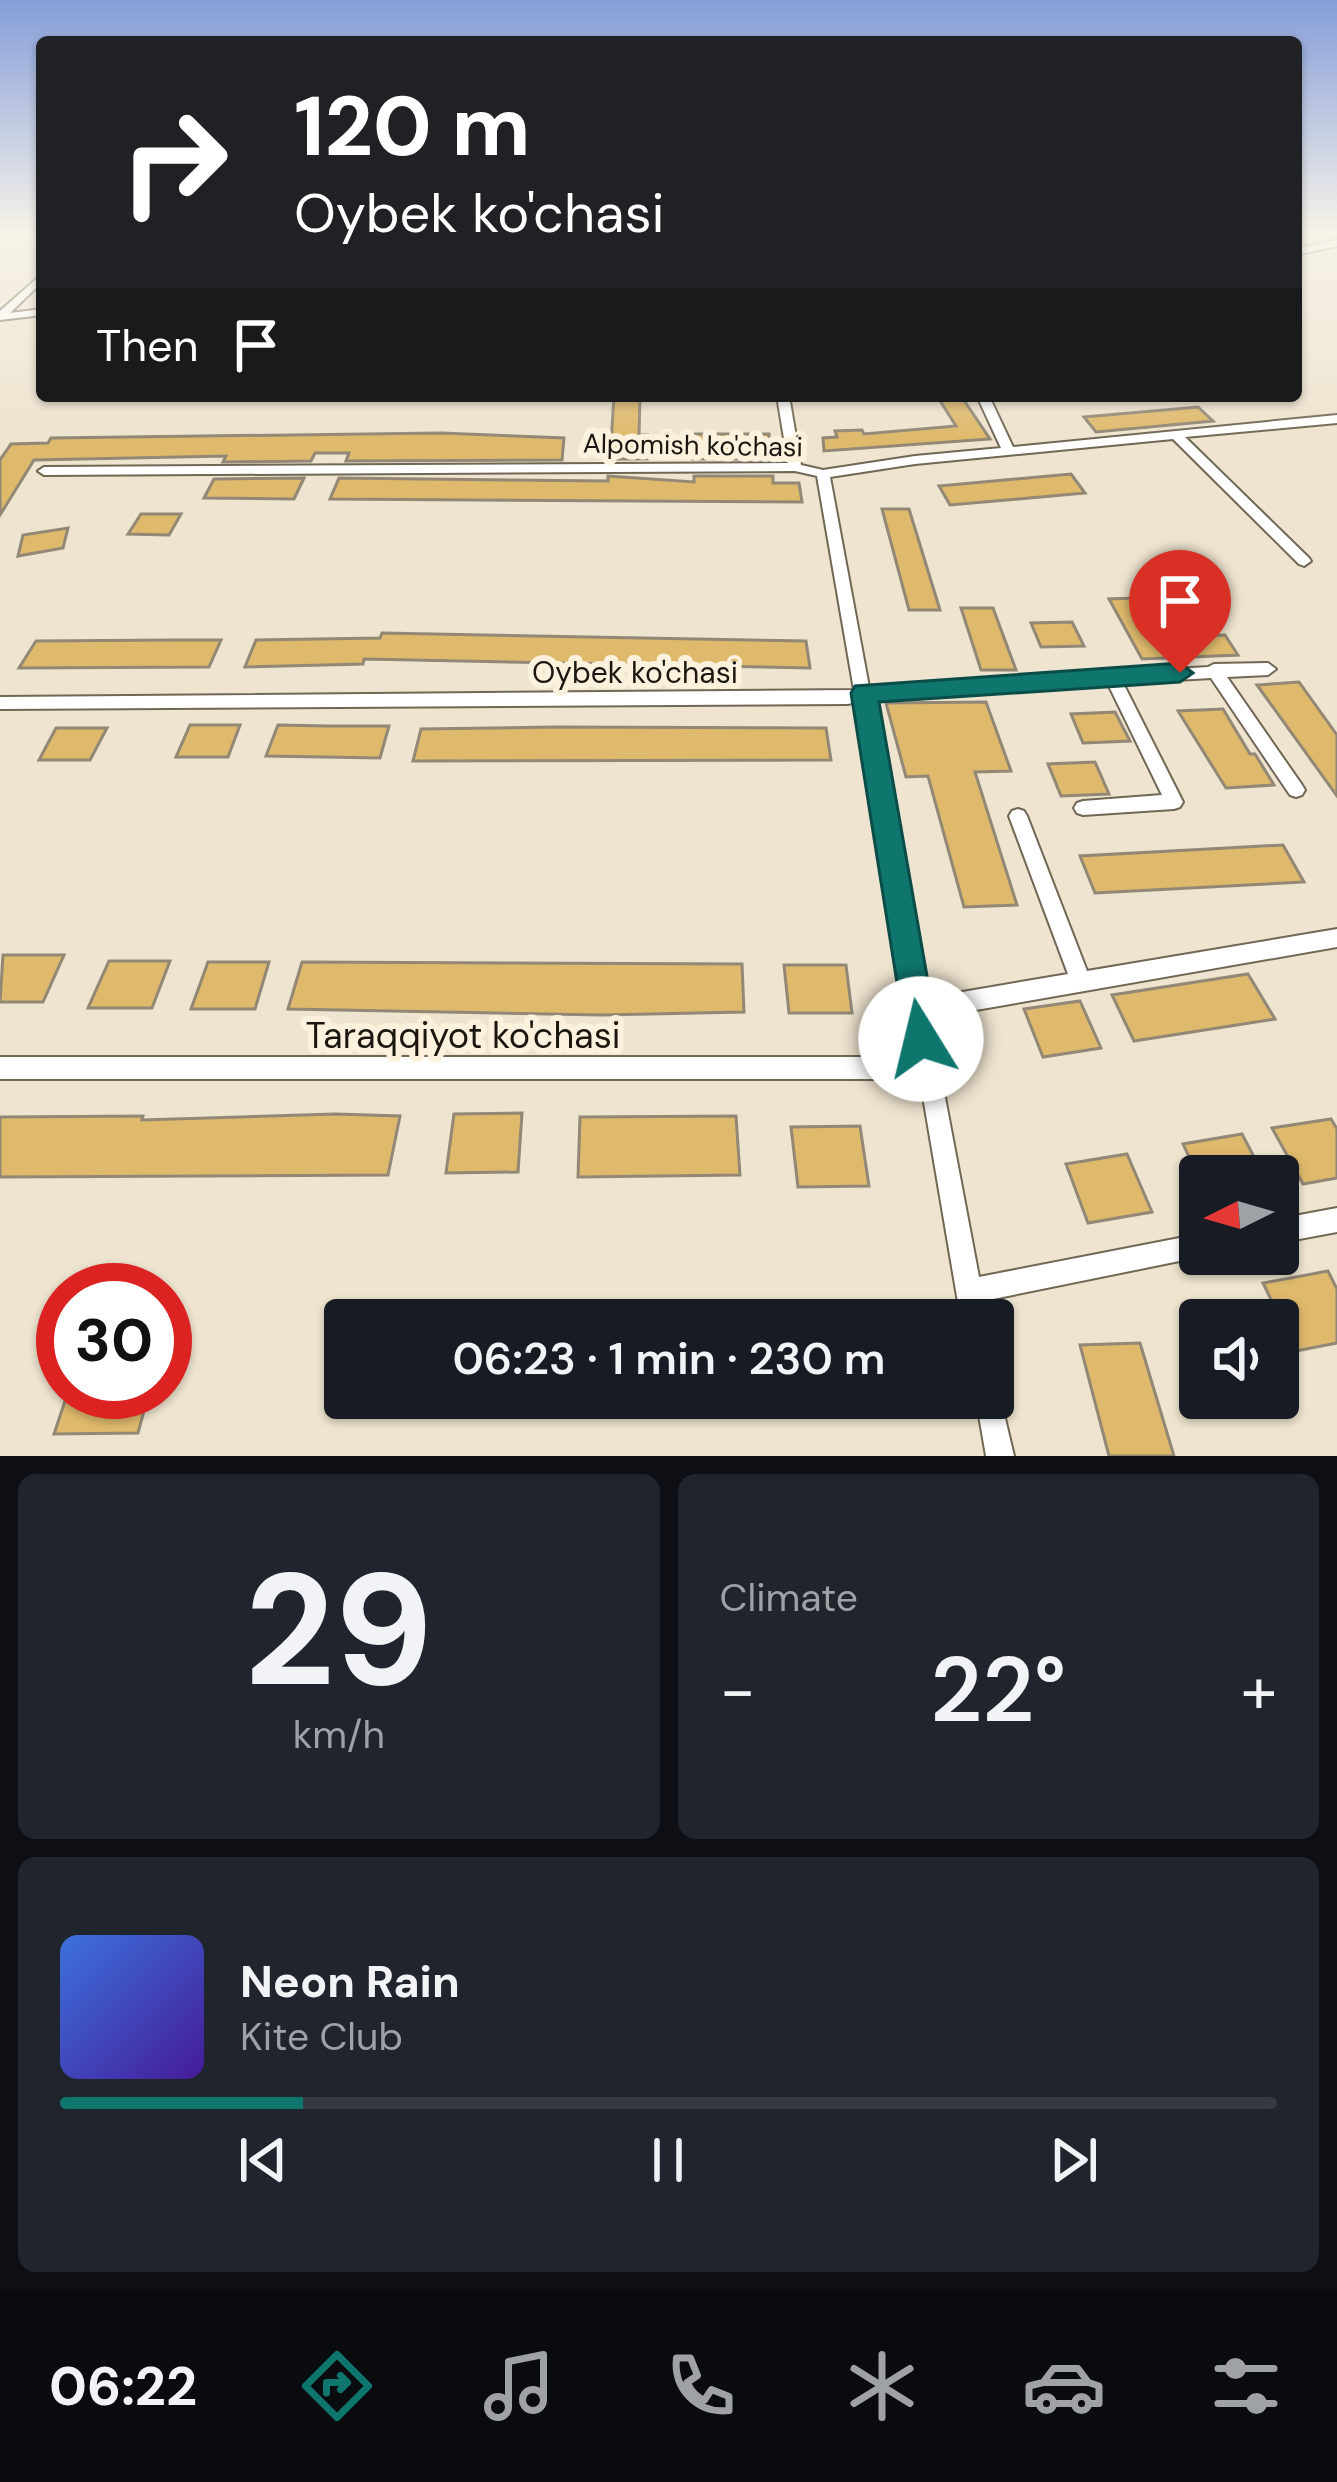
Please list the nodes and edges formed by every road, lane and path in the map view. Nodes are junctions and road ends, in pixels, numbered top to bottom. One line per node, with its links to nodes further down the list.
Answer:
1 (36, 313): 2 (street)
2 (0, 317)
3 (784, 402): 8 (street)
4 (985, 402): 7 (street)
5 (1337, 419): 6 (street, Alpomish ko'chasi)
6 (1176, 435): 7 (street, Alpomish ko'chasi); 11 (street)
7 (1009, 451): 10 (street, Alpomish ko'chasi)
8 (795, 467): 9 (street, Alpomish ko'chasi); 10 (street, Alpomish ko'chasi)
9 (44, 471)
10 (823, 474): 15 (street)
11 (1304, 561)
12 (1268, 669): 13 (street, Oybek ko'chasi)
13 (1214, 670): 14 (street, Oybek ko'chasi); 17 (street)
14 (1112, 677): 15 (street, Oybek ko'chasi); 18 (street)
15 (864, 693): 16 (street, Oybek ko'chasi); 22 (street)
16 (0, 703)
17 (1296, 790)
18 (1083, 808)
19 (1018, 816): 21 (street)
20 (1337, 938): 21 (street)
21 (1081, 982): 22 (street)
22 (916, 1010): 24 (street)
23 (0, 1068): 24 (street, Taraqqiyot ko'chasi)
24 (926, 1068): 28 (street)
25 (1337, 1220): 26 (street)
26 (1299, 1228)
27 (1179, 1250): 28 (street)
28 (968, 1291): 29 (street)
29 (970, 1299)
30 (993, 1419): 31 (street)
31 (1000, 1456)

